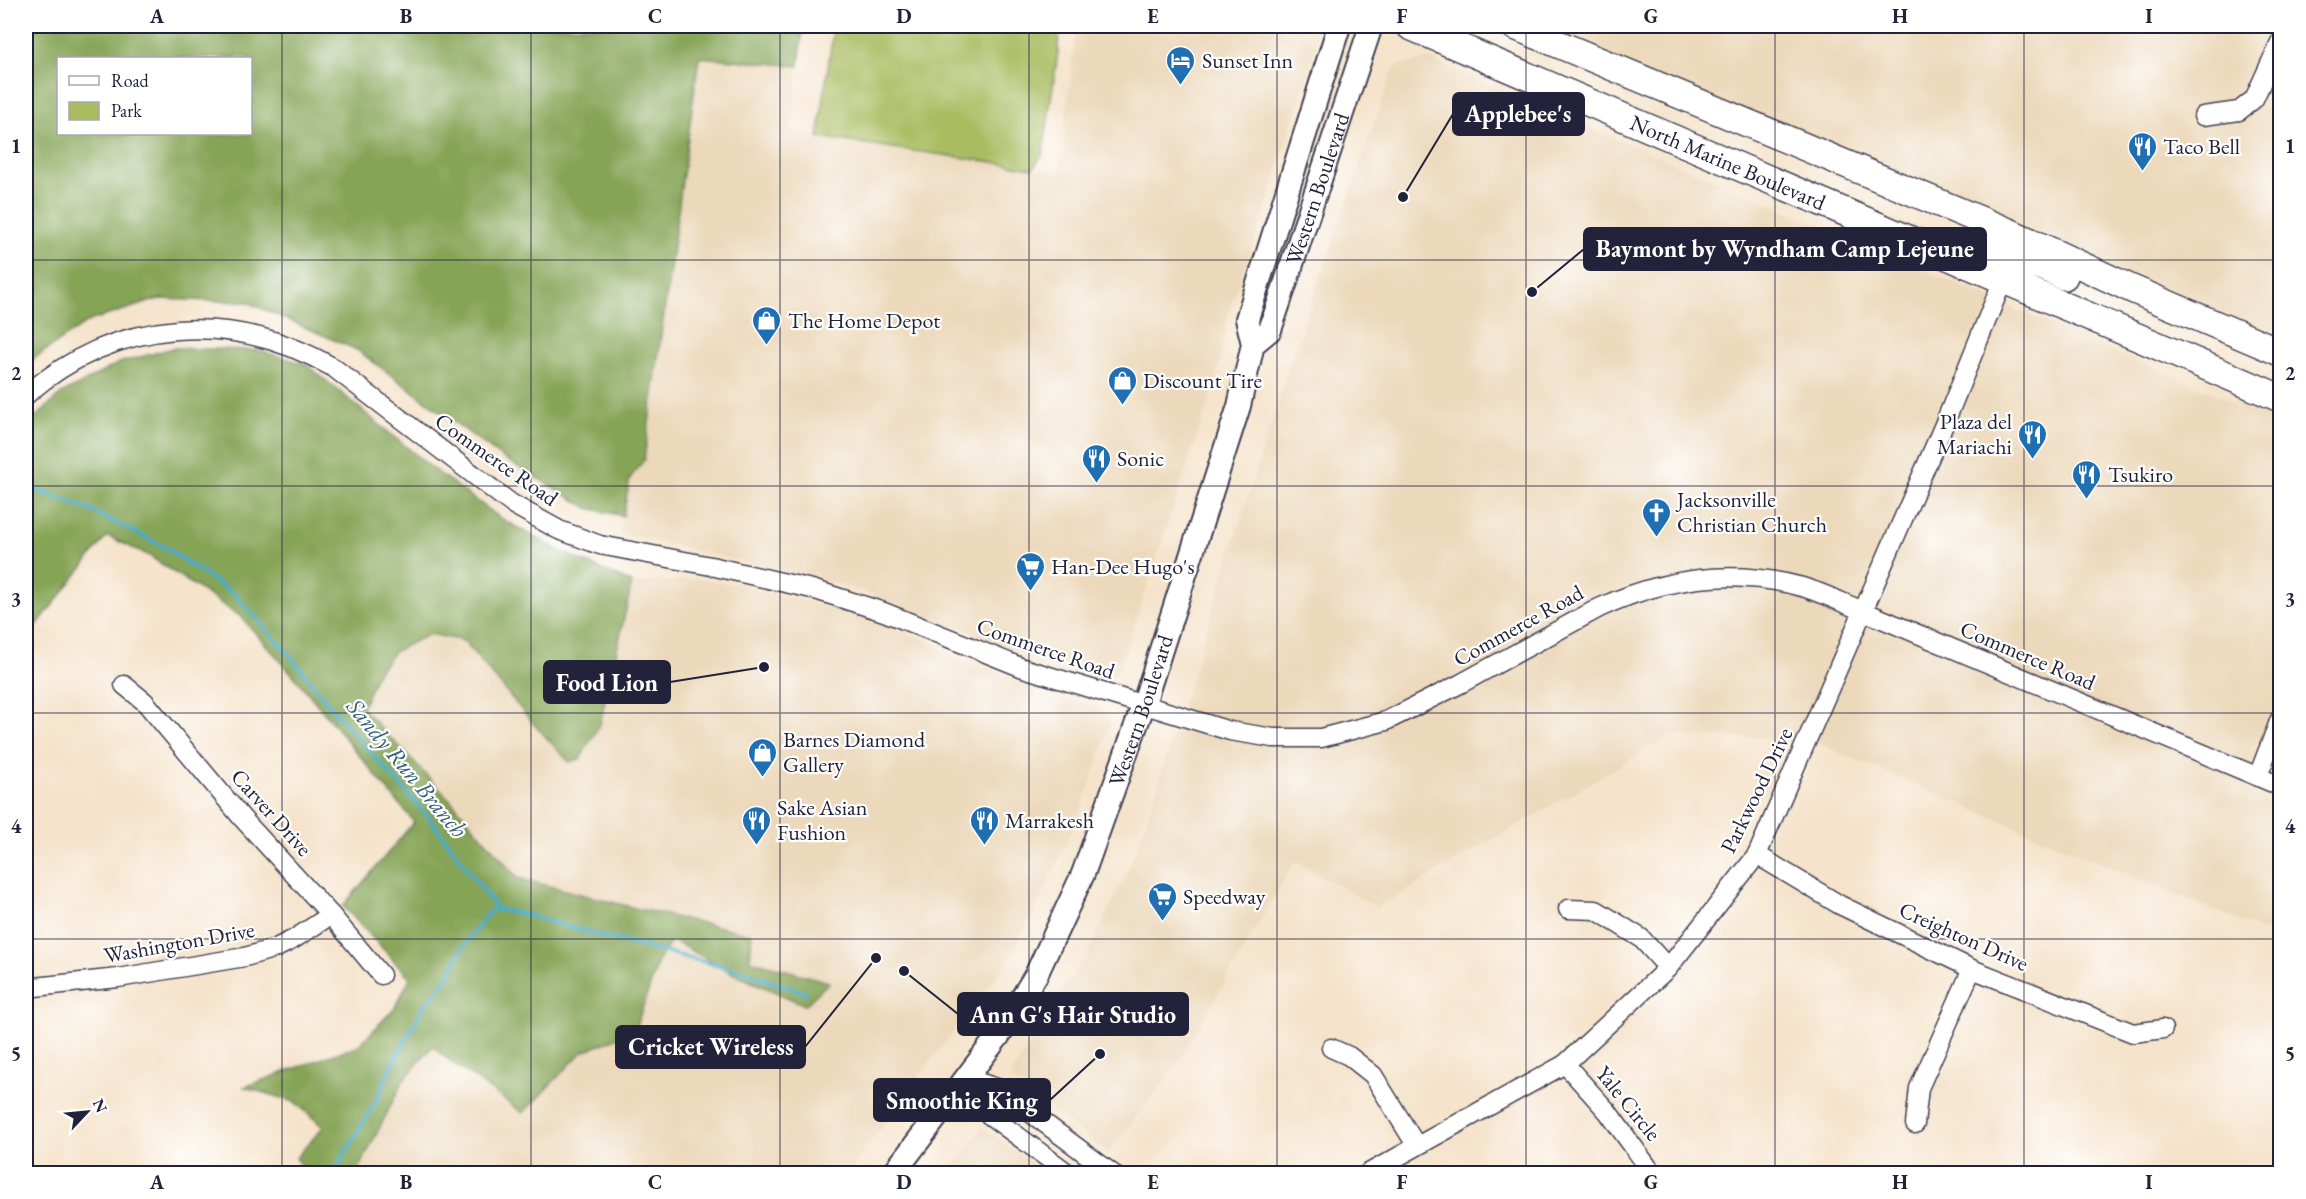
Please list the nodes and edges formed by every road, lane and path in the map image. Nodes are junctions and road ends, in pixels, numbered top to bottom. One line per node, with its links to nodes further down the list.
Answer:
1 (1339, 26): 11 (main road, Western Boulevard)
2 (1371, 26): 11 (main road, Western Boulevard)
3 (1410, 26): 7 (highway, North Marine Boulevard)
4 (1515, 26): 8 (highway, North Marine Boulevard)
5 (2280, 42): 6 (street)
6 (2203, 116)
7 (1864, 222): 8 (highway); 9 (highway, North Marine Boulevard)
8 (2031, 242): 10 (highway, North Marine Boulevard)
9 (2003, 280): 10 (highway); 14 (highway, North Marine Boulevard); 15 (street, Parkwood Drive)
10 (2132, 289): 12 (highway, North Marine Boulevard)
11 (1253, 344): 17 (main road, Western Boulevard)
12 (2280, 352)
13 (26, 394): 17 (street, Commerce Road)
14 (2280, 398)
15 (1863, 611): 17 (street, Commerce Road); 19 (street, Commerce Road); 21 (street, Parkwood Drive)
16 (124, 685): 23 (street, Carver Drive)
17 (1143, 706): 31 (main road, Western Boulevard)
18 (2280, 719): 19 (street)
19 (2258, 776): 20 (street, Commerce Road)
20 (2280, 786)
21 (1757, 855): 24 (street, Parkwood Drive); 25 (street, Creighton Drive)
22 (1568, 909): 24 (street)
23 (331, 915): 26 (street, Carver Drive); 27 (street, Washington Drive)
24 (1668, 968): 30 (street, Parkwood Drive)
25 (1972, 969): 28 (street, Creighton Drive); 32 (street)
26 (381, 975)
27 (26, 988)
28 (2163, 1029)
29 (1331, 1048): 33 (street)
30 (1565, 1064): 33 (street, Parkwood Drive); 38 (street, Yale Circle)
31 (966, 1078): 34 (main road, Western Boulevard); 35 (street); 36 (street)
32 (1915, 1124)
33 (1416, 1145): 37 (street, Parkwood Drive)
34 (893, 1173)
35 (1069, 1173)
36 (1113, 1173)
37 (1367, 1173)
38 (1653, 1173)

